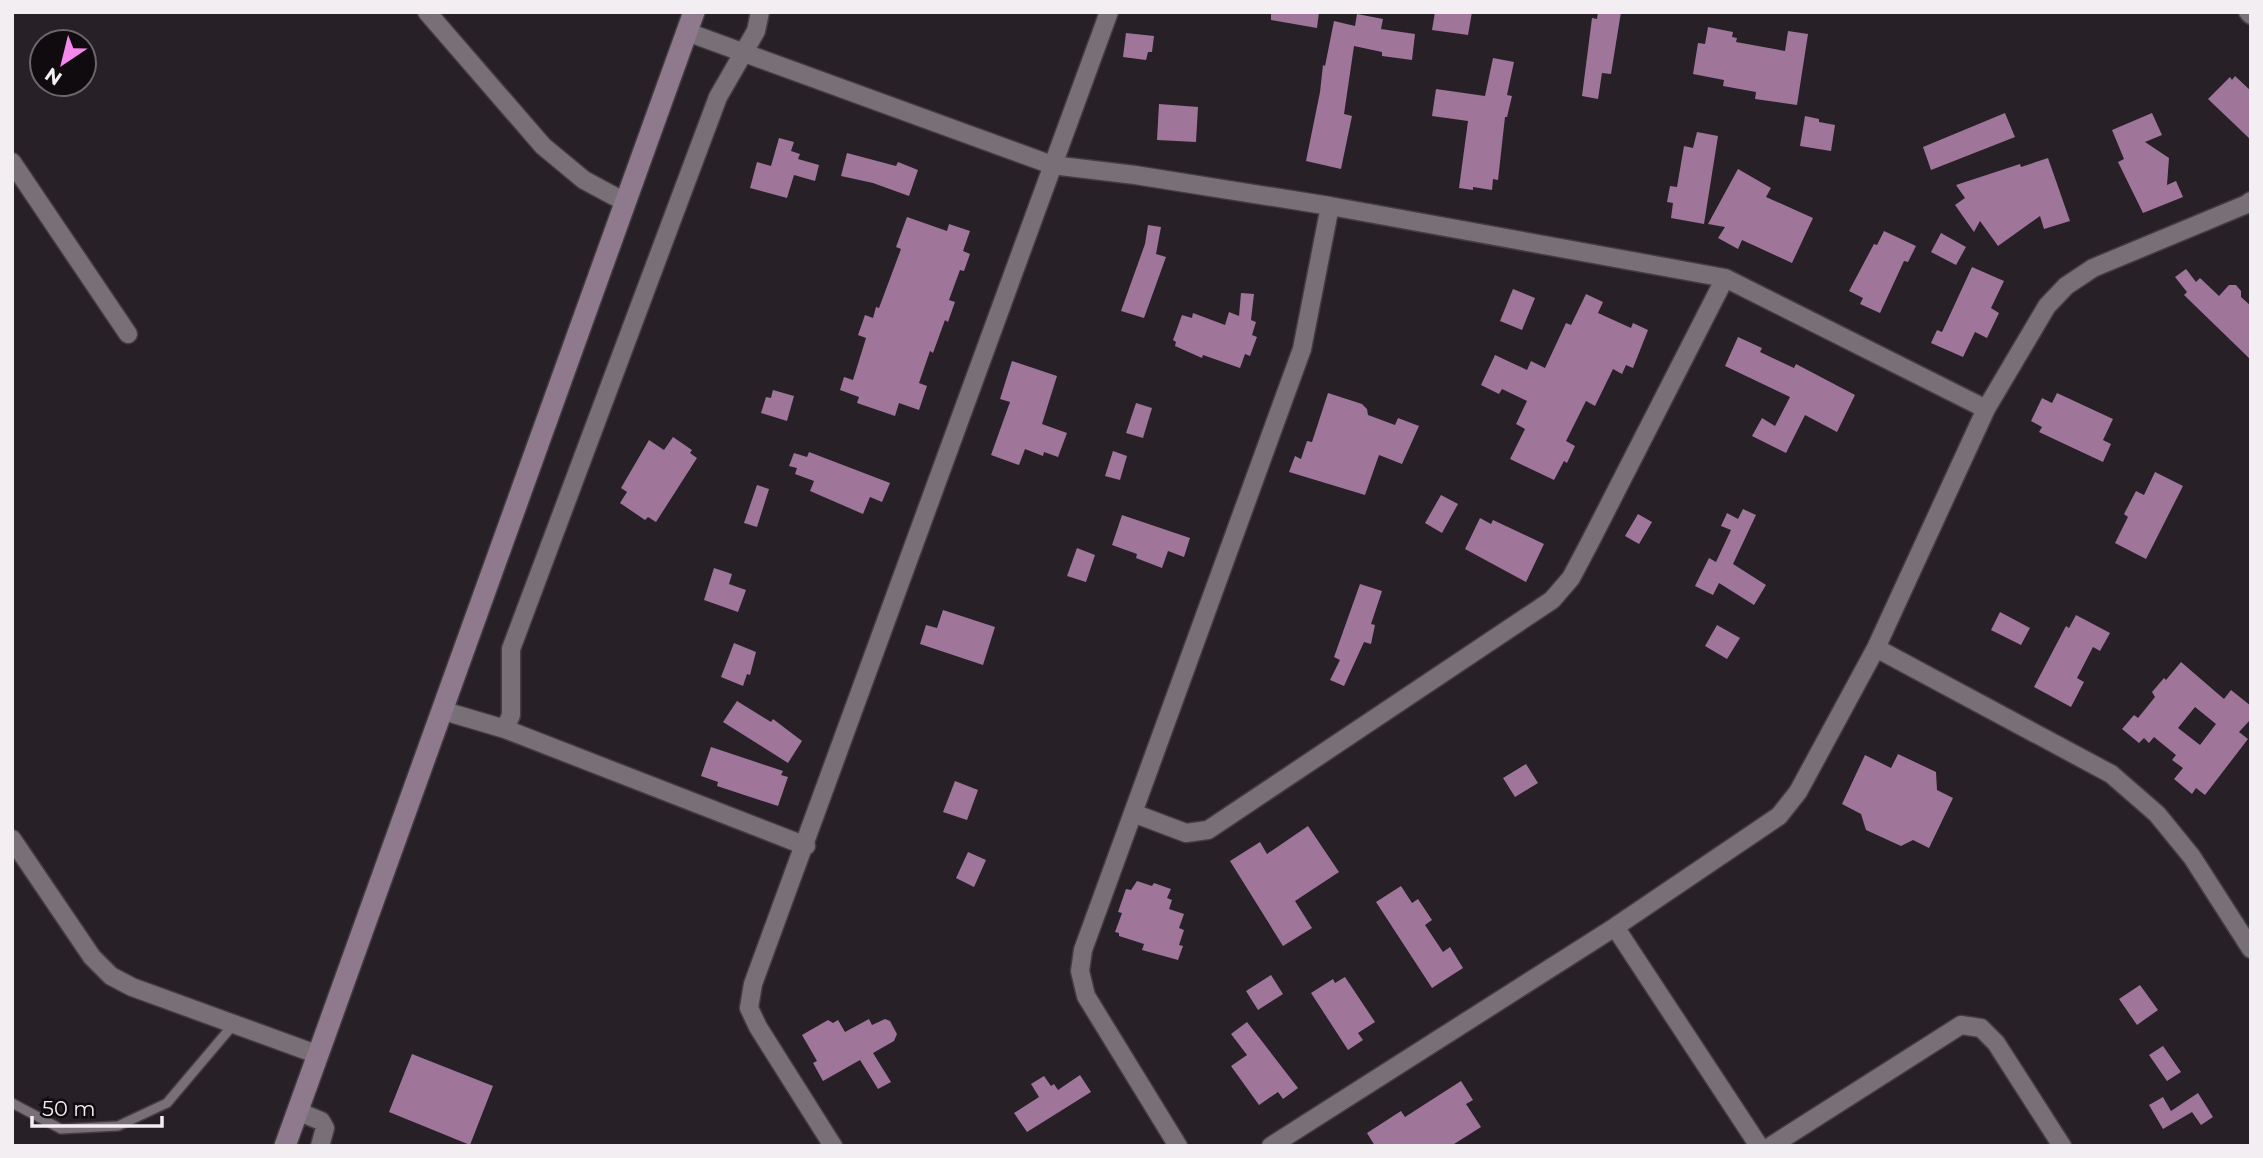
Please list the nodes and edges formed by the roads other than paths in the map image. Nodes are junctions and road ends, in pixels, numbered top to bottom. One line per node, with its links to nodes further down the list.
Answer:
1 (427, 12): 8 (street)
2 (760, 12): 5 (street)
3 (1109, 12): 7 (street)
4 (691, 22): 5 (street); 8 (street)
5 (744, 53): 7 (street); 16 (street)
6 (12, 162): 12 (street)
7 (1052, 165): 10 (street); 19 (street)
8 (625, 202): 15 (street)
9 (2250, 204): 13 (street)
10 (1330, 206): 11 (street); 17 (street)
11 (1725, 278): 13 (street); 17 (street)
12 (128, 334)
13 (1986, 408): 14 (street)
14 (1876, 648): 20 (street); 21 (street)
15 (444, 711): 16 (street); 23 (street)
16 (505, 729): 19 (street)
17 (1133, 813): 29 (street)
18 (12, 839): 22 (street)
19 (806, 846): 28 (street)
20 (1615, 927): 30 (street); 31 (street)
21 (2251, 948)
22 (233, 1025): 23 (street); 24 (lane)
23 (316, 1054): 25 (street)
24 (12, 1103)
25 (297, 1111): 26 (street); 27 (street)
26 (285, 1146)
27 (320, 1146)
28 (832, 1146)
29 (1178, 1146)
30 (1270, 1146)
31 (1759, 1146)
32 (1771, 1146): 33 (street)
33 (2062, 1146)

